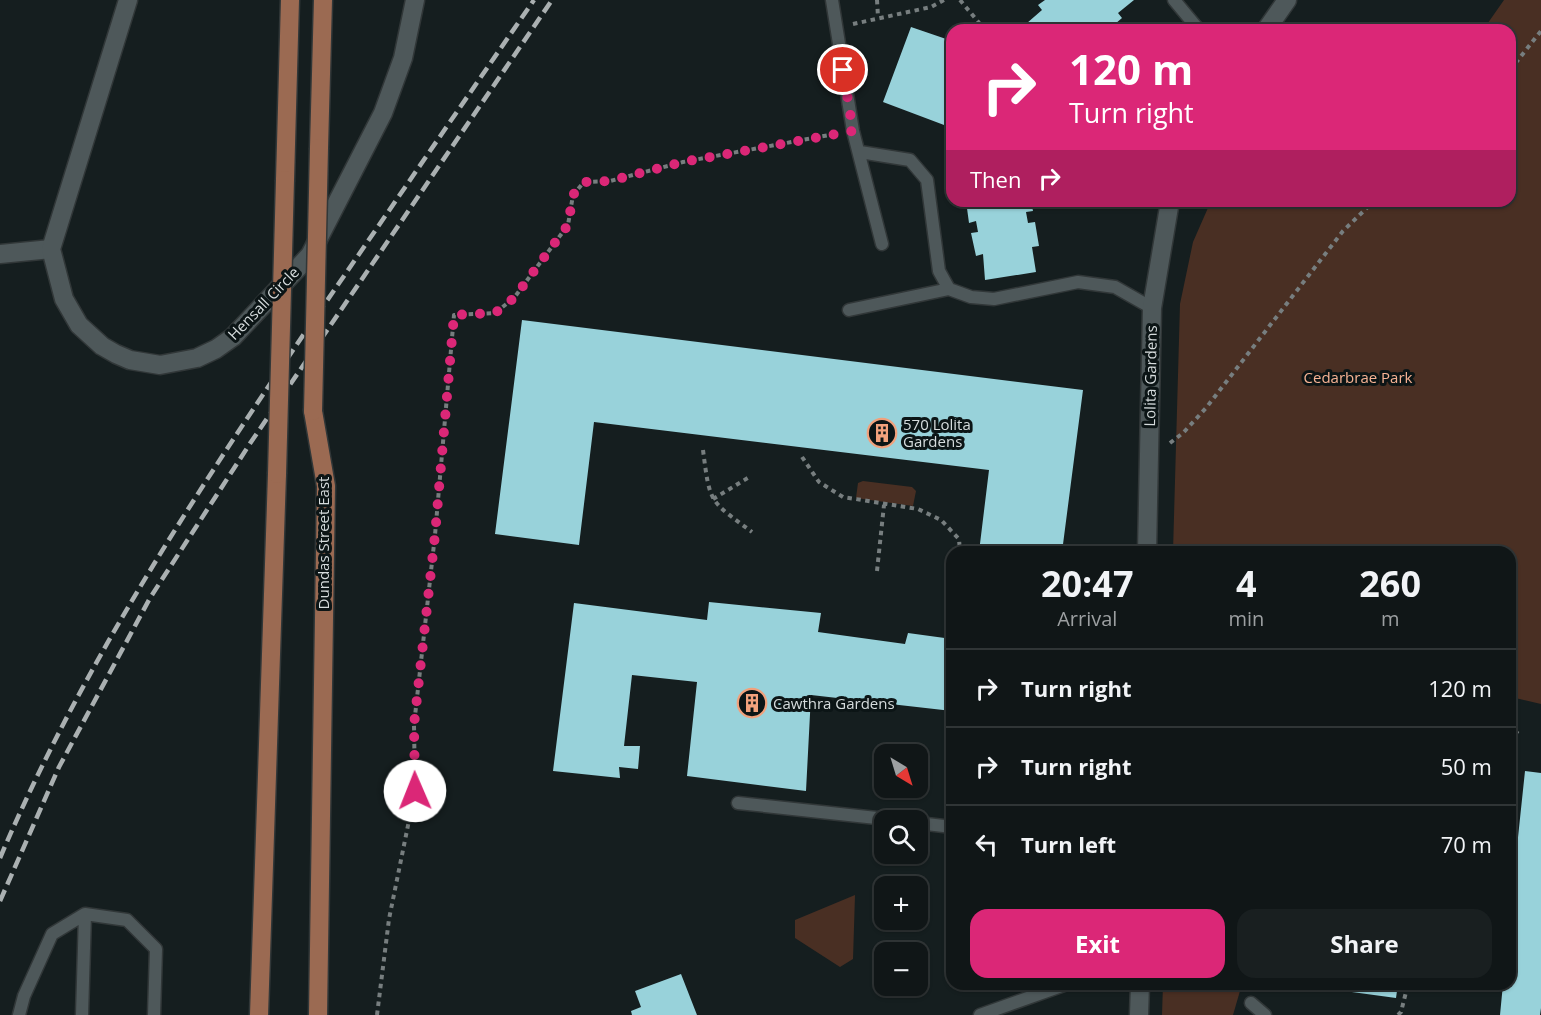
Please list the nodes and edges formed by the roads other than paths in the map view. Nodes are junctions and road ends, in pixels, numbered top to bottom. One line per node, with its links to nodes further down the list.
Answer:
1 (128, 0): 13 (street, Hensall Circle)
2 (290, 0): 30 (main road, bridge)
3 (323, 0): 31 (main road, Dundas Street East, bridge)
4 (415, 0): 13 (street, Hensall Circle)
5 (832, 0): 10 (lane)
6 (1174, 0): 8 (lane)
7 (1287, 0): 9 (street)
8 (1194, 24)
9 (1270, 24)
10 (860, 152): 12 (lane); 15 (lane)
11 (1169, 207): 16 (street, Lolita Gardens)
12 (882, 244)
13 (51, 249): 14 (street)
14 (0, 254)
15 (949, 289): 16 (lane); 17 (lane)
16 (1152, 308): 18 (street, Lolita Gardens)
17 (849, 310)
18 (1147, 546)
19 (738, 803): 20 (lane)
20 (874, 818)
21 (928, 824): 22 (lane)
22 (946, 826)
23 (85, 914): 27 (lane); 28 (lane); 29 (lane)
24 (1050, 990): 32 (lane)
25 (1140, 990): 33 (street)
26 (1251, 1004): 34 (lane)
27 (19, 1015)
28 (82, 1015)
29 (154, 1015)
30 (259, 1015)
31 (318, 1015)
32 (980, 1015)
33 (1139, 1015)
34 (1265, 1015)

